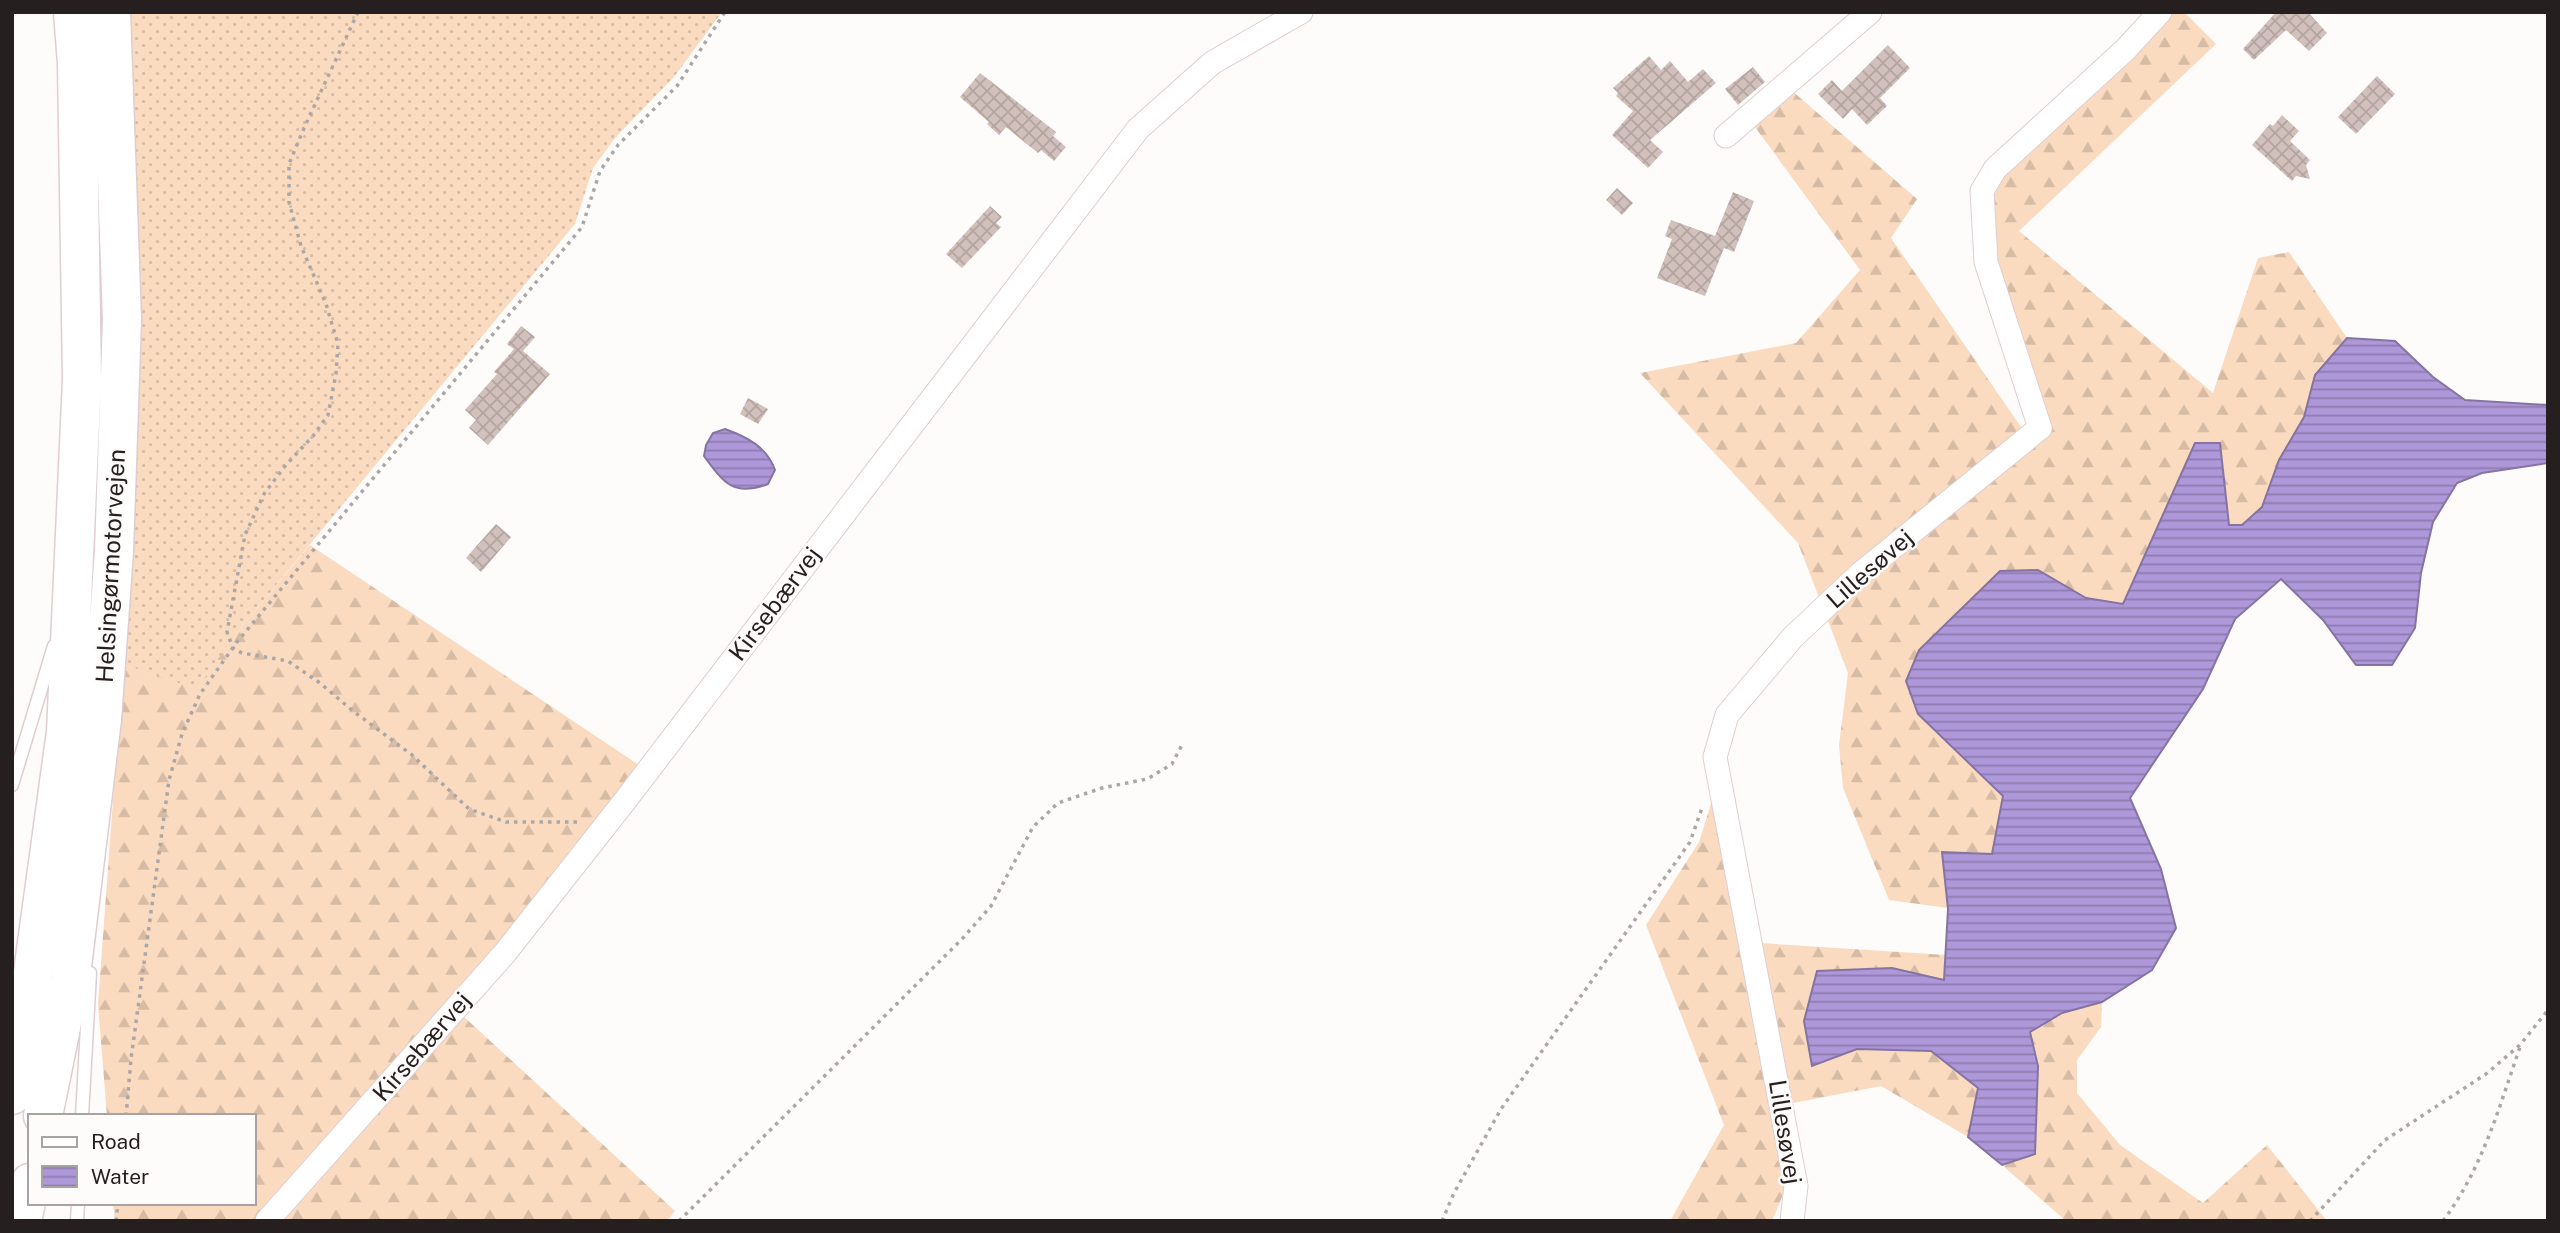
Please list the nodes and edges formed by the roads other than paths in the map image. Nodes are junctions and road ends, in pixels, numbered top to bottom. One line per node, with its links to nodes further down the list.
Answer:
1 (73, 12): 7 (highway, Helsingørmotorvejen)
2 (111, 12): 8 (highway, Helsingørmotorvejen)
3 (1301, 12): 17 (street, Kirsebærvej)
4 (1870, 12): 6 (street)
5 (2160, 12): 18 (street, Lillesøvej)
6 (1726, 136)
7 (71, 612): 9 (lane); 12 (highway, Helsingørmotorvejen)
8 (102, 719): 10 (lane); 13 (highway, Helsingørmotorvejen)
9 (12, 785)
10 (93, 911)
11 (90, 965): 14 (lane)
12 (12, 1096)
13 (43, 1114)
14 (82, 1114)
15 (28, 1192): 16 (highway)
16 (22, 1221)
17 (267, 1221)
18 (1792, 1221)

